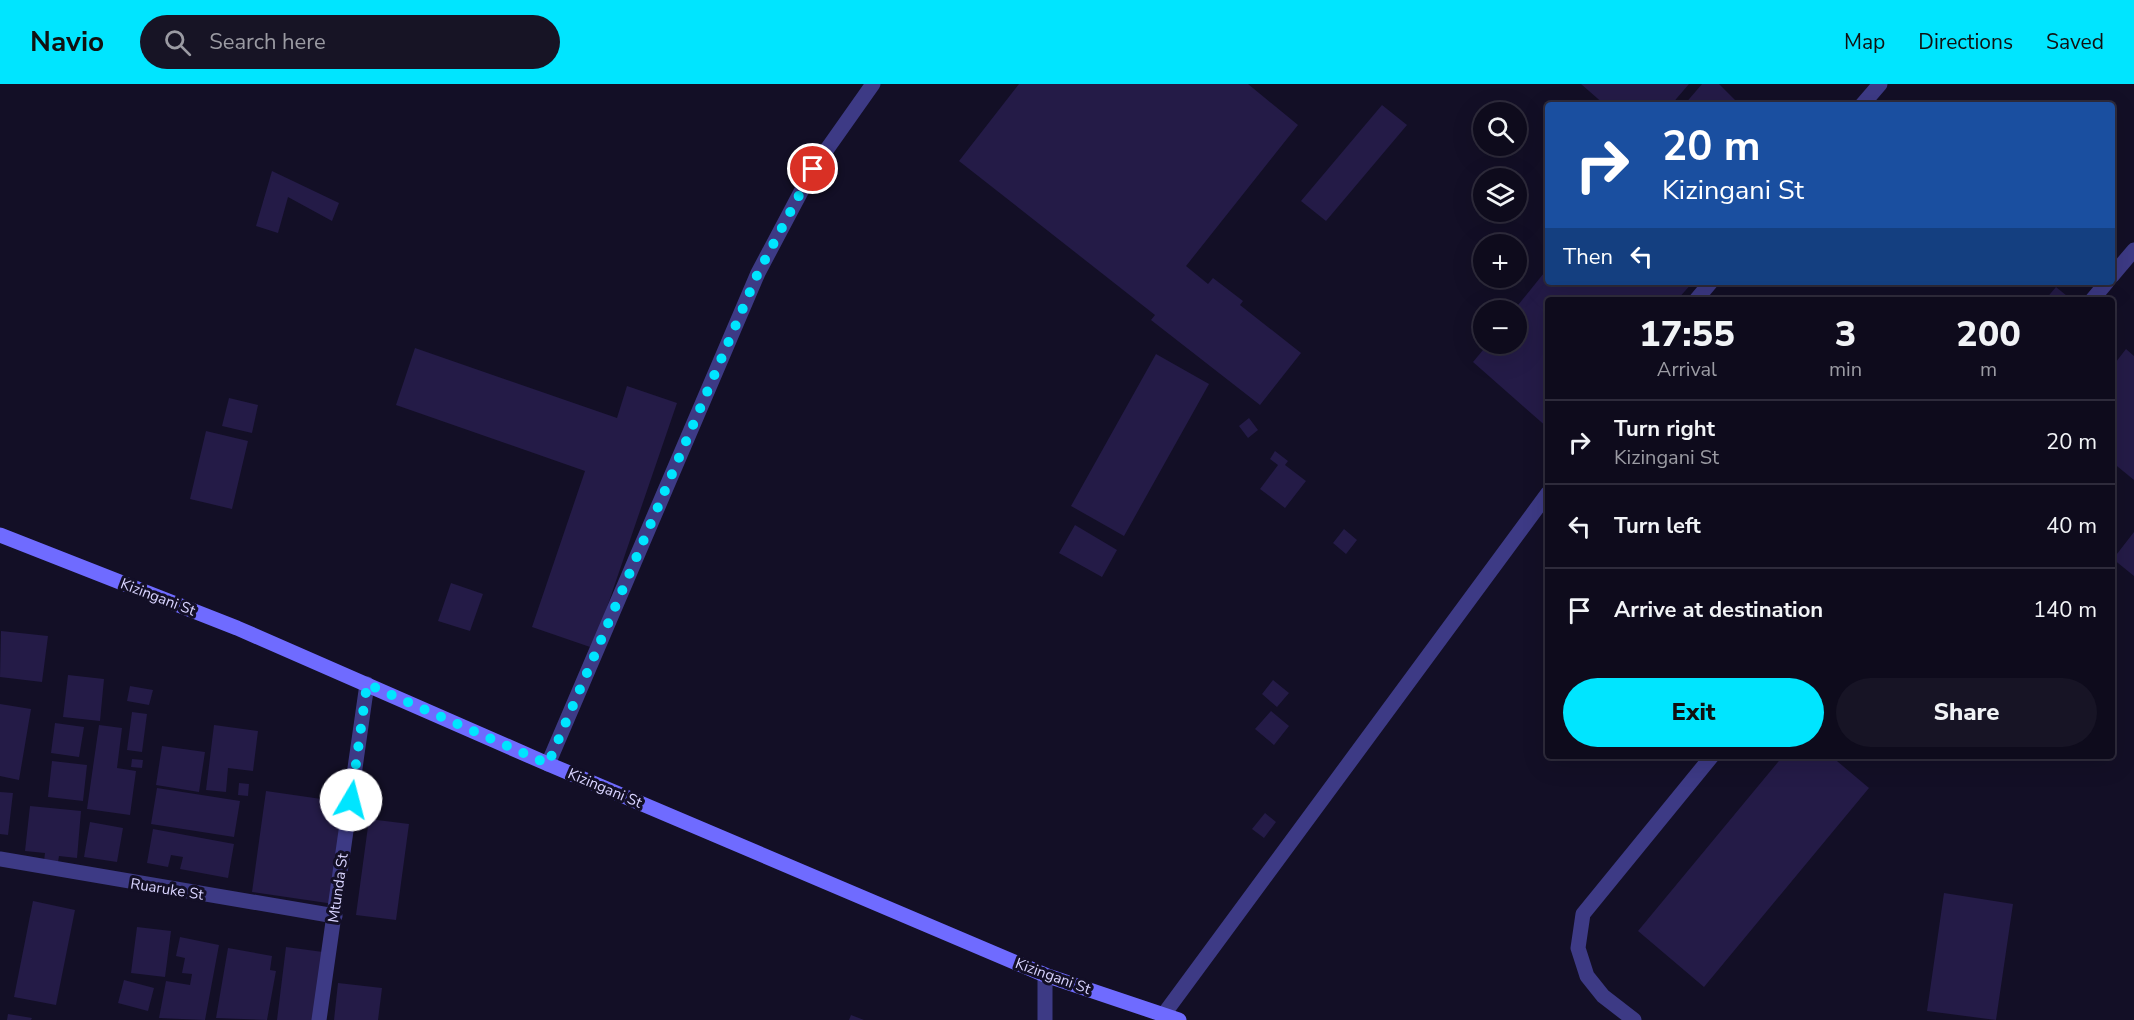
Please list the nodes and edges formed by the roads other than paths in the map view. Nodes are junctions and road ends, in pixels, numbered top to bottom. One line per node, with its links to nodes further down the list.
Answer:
1 (873, 84): 14 (street)
2 (1880, 84): 3 (street)
3 (1865, 102)
4 (2134, 250): 5 (street)
5 (2115, 272)
6 (1708, 285): 8 (street)
7 (2104, 285): 9 (street)
8 (1698, 297)
9 (2094, 297)
10 (1545, 497): 18 (street)
11 (0, 535): 12 (street, Kizingani St)
12 (367, 684): 14 (street, Kizingani St); 16 (street, Mtunda St)
13 (1710, 759): 22 (street)
14 (548, 764): 17 (street, Kizingani St)
15 (0, 859): 16 (street, Ruaruke St)
16 (334, 916): 19 (street, Mtunda St)
17 (1045, 975): 18 (street, Kizingani St); 20 (street)
18 (1164, 1014): 21 (street, Kizingani St)
19 (319, 1020)
20 (1045, 1020)
21 (1179, 1020)
22 (1634, 1020)

